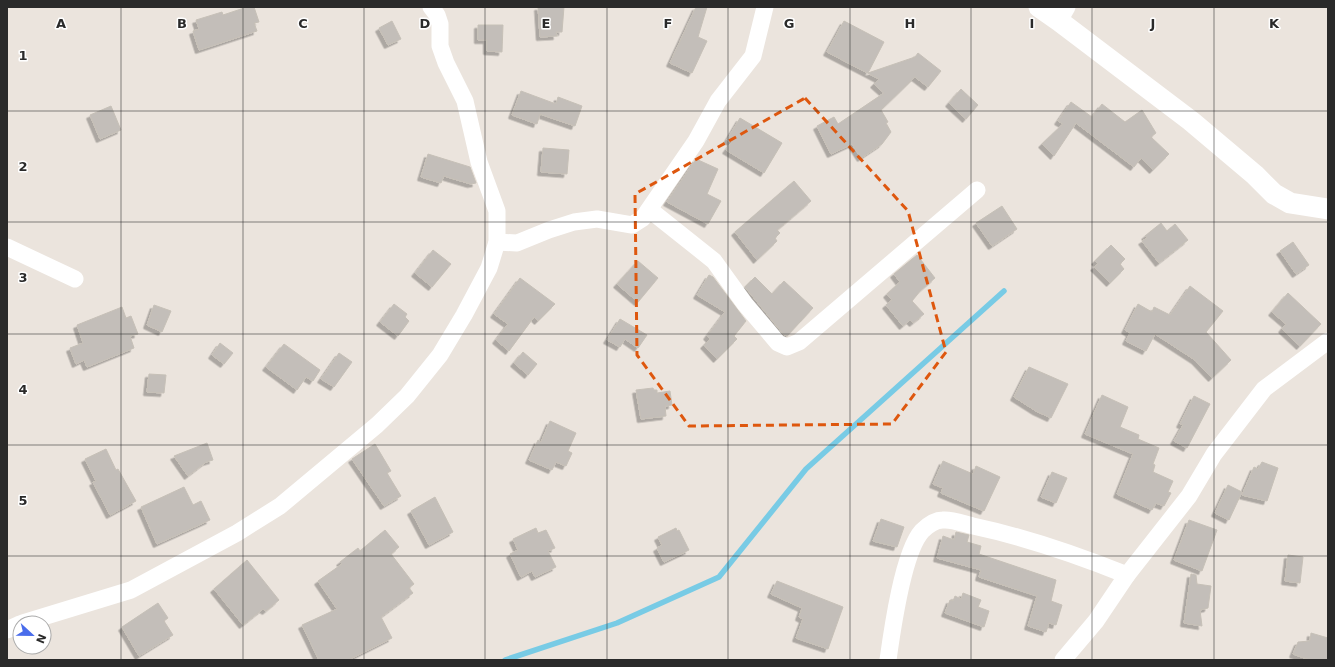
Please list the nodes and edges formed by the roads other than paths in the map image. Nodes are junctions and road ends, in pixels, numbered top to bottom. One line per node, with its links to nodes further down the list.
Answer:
1 (431, 7): 8 (street)
2 (765, 7): 7 (street)
3 (1038, 7): 4 (street)
4 (1063, 14): 6 (street)
5 (977, 190): 7 (street)
6 (1328, 209)
7 (650, 210): 8 (street)
8 (497, 242): 13 (street)
9 (7, 247): 10 (street)
10 (74, 279)
11 (1328, 341): 12 (street)
12 (1126, 575): 14 (street); 15 (street)
13 (49, 615)
14 (888, 660)
15 (1063, 660)

